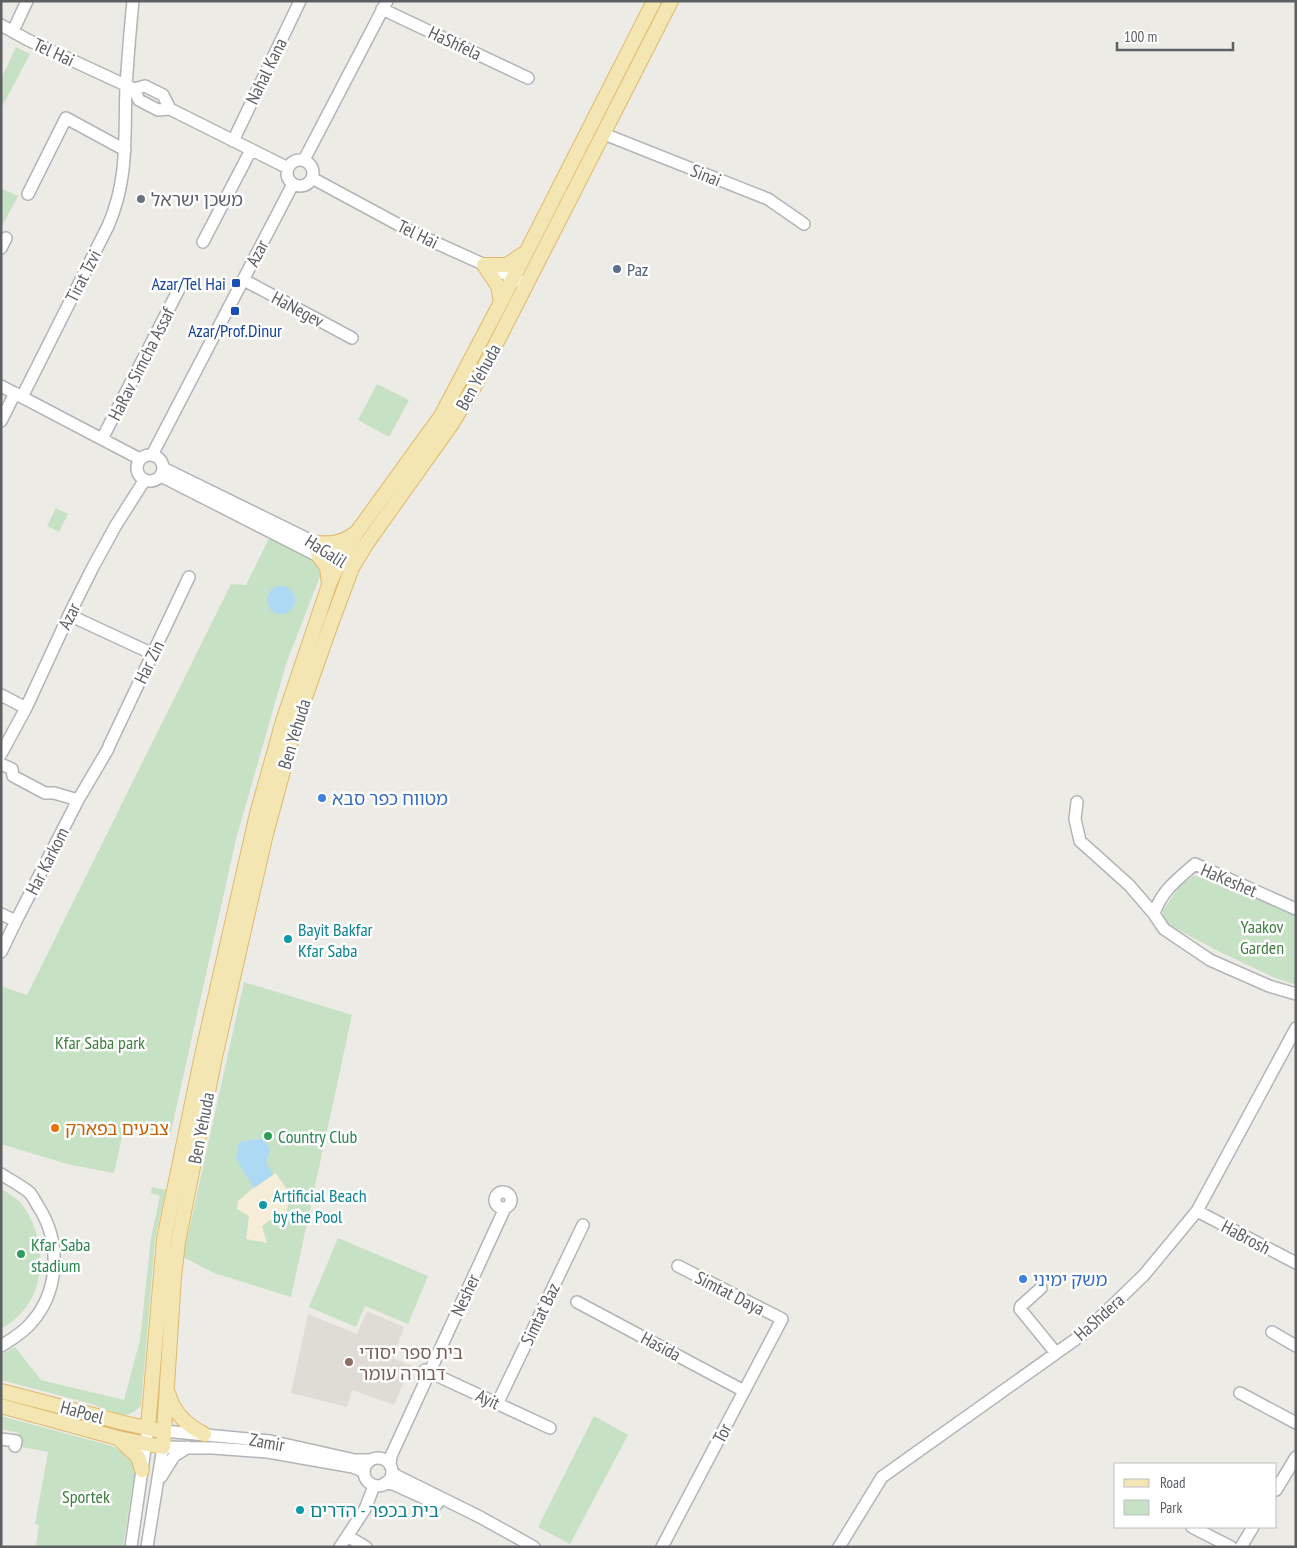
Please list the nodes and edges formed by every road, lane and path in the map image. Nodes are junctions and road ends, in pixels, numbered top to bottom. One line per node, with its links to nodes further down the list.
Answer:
1 (26, 1): 8 (street)
2 (132, 1): 10 (street, Tirat Tzvi)
3 (300, 1): 12 (street, Nahal Kana)
4 (654, 1): 22 (main road, Ben Yehuda)
5 (671, 1): 11 (main road, Ben Yehuda)
6 (384, 5): 9 (street, HaShfela); 15 (street)
7 (1, 25): 8 (street, Tel Hai)
8 (13, 31): 10 (street, Tel Hai)
9 (528, 78)
10 (130, 88): 12 (street, Tel Hai); 13 (street, Tirat Tzvi)
11 (604, 134): 20 (street, Sinai); 26 (main road, Ben Yehuda)
12 (233, 141): 14 (street, Tel Hai)
13 (126, 150): 19 (street); 31 (street, Tirat Tzvi)
14 (251, 150): 16 (street, Tel Hai); 21 (street)
15 (304, 160): 16 (street); 17 (street)
16 (288, 168): 18 (street)
17 (312, 178): 18 (street); 23 (street, Tel Hai)
18 (293, 184): 25 (street, Azar)
19 (28, 194)
20 (804, 224)
21 (203, 242)
22 (526, 251): 23 (main road); 24 (main road, Ben Yehuda)
23 (484, 265): 24 (street, Tel Hai); 28 (main road)
24 (513, 278): 26 (street, Tel Hai); 28 (main road, Ben Yehuda)
25 (244, 280): 29 (street, HaNegev); 34 (street, Azar)
26 (527, 284): 41 (main road, Ben Yehuda)
27 (179, 288): 33 (street, HaRav Simcha Assaf)
28 (501, 302): 38 (main road, Ben Yehuda)
29 (352, 338)
30 (1, 386): 31 (street)
31 (19, 395): 32 (street, Tirat Tzvi); 33 (street)
32 (1, 421)
33 (102, 439): 35 (street)
34 (152, 455): 35 (street); 36 (street)
35 (140, 459): 37 (street)
36 (162, 472): 37 (street); 39 (street, HaGalil)
37 (144, 480): 44 (street, Azar)
38 (357, 532): 39 (main road); 40 (main road, Ben Yehuda)
39 (317, 549): 40 (street, HaGalil); 43 (main road)
40 (340, 561): 41 (street, HaGalil); 43 (main road, Ben Yehuda)
41 (352, 568): 74 (main road, Ben Yehuda)
42 (189, 577): 45 (street, Har Zin)
43 (329, 585): 73 (main road, Ben Yehuda)
44 (69, 615): 45 (street); 47 (street, Azar)
45 (153, 654): 50 (street, Har Zin)
46 (1, 695): 47 (street)
47 (26, 708): 48 (street, Azar)
48 (1, 754)
49 (1, 764): 50 (street)
50 (78, 800): 55 (street, Har Karkom)
51 (1077, 802): 54 (street)
52 (1296, 909): 54 (street, HaKeshet)
53 (1, 914): 55 (street)
54 (1154, 914): 57 (street)
55 (16, 921): 56 (street, Har Karkom)
56 (1, 952)
57 (1296, 994)
58 (1296, 1028): 61 (street, HaShdera)
59 (1, 1174): 69 (street)
60 (501, 1207): 72 (street, Nesher)
61 (1197, 1211): 63 (street, HaBrosh); 71 (street, HaShdera)
62 (583, 1225): 78 (street, Simtat Baz)
63 (1296, 1263)
64 (678, 1266): 67 (street, Simtat Daya)
65 (1041, 1288): 71 (street)
66 (577, 1302): 76 (street, Hasida)
67 (782, 1319): 76 (street, Tor)
68 (1272, 1332): 70 (street)
69 (1, 1346)
70 (1296, 1346)
71 (1056, 1353): 109 (street, HaShdera)
72 (428, 1371): 78 (street, Ayit); 93 (street, Nesher)
73 (152, 1389): 80 (main road); 82 (main road, Ben Yehuda)
74 (167, 1389): 84 (main road, Ben Yehuda); 85 (main road)
75 (5, 1391): 80 (main road, HaPoel)
76 (744, 1391): 108 (street, Tor)
77 (1240, 1393): 81 (street)
78 (498, 1404): 83 (street, Ayit)
79 (1, 1406): 86 (main road, HaPoel)
80 (124, 1423): 82 (main road, HaPoel)
81 (1296, 1423)
82 (148, 1428): 84 (main road, HaPoel); 88 (street, Ben Yehuda)
83 (550, 1428)
84 (164, 1431): 85 (street, Zamir); 90 (main road, Ben Yehuda)
85 (204, 1434): 93 (street, Zamir)
86 (118, 1438): 88 (main road, HaPoel); 94 (main road)
87 (1, 1439): 89 (street)
88 (146, 1444): 90 (main road, HaPoel); 94 (street, Ben Yehuda)
89 (15, 1446)
90 (163, 1447): 91 (street, Zamir); 98 (street, Ben Yehuda)
91 (188, 1447): 95 (street, Zamir); 98 (street)
92 (1296, 1457): 97 (street)
93 (383, 1464): 95 (street); 96 (street); 107 (street, Zamir)
94 (142, 1470): 102 (street, Ben Yehuda)
95 (364, 1472): 96 (street)
96 (380, 1484): 101 (street); 106 (street)
97 (1277, 1488)
98 (155, 1492): 103 (street, Ben Yehuda)
99 (1194, 1528): 110 (street)
100 (1252, 1528): 111 (street)
101 (347, 1536): 104 (street); 105 (street)
102 (131, 1547)
103 (147, 1547)
104 (340, 1547)
105 (366, 1547)
106 (521, 1547)
107 (534, 1547)
108 (662, 1547)
109 (839, 1547)
110 (1232, 1547)
111 (1241, 1547)

